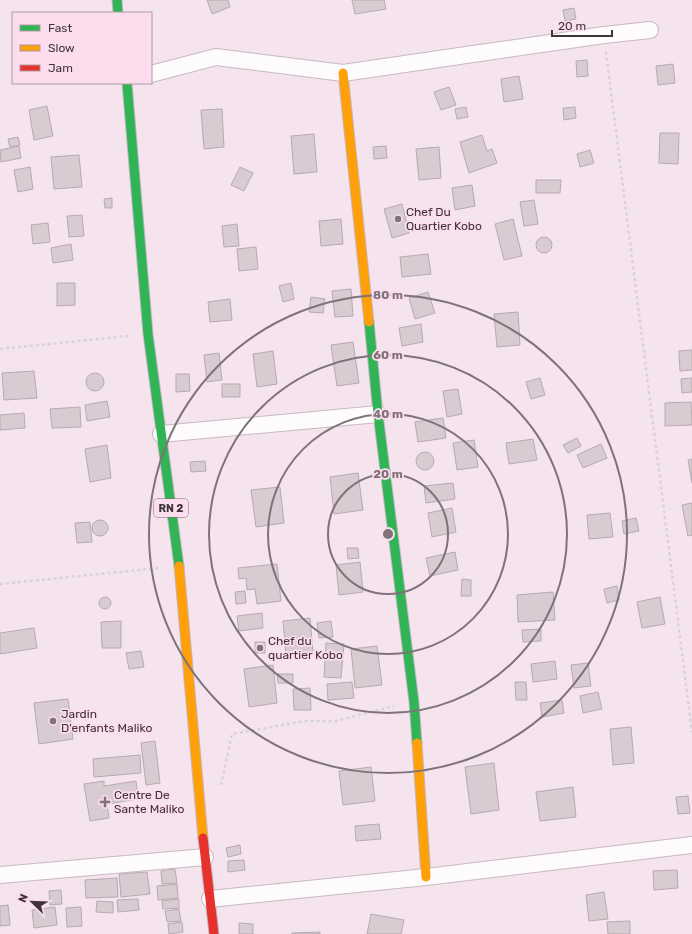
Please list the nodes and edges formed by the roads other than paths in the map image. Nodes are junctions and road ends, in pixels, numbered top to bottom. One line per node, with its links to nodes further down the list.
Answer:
1 (117, 0): 2 (main road)
2 (118, 12)
3 (650, 30): 4 (street)
4 (343, 72): 5 (street); 7 (main road)
5 (152, 74)
6 (127, 84): 8 (main road, RN 2)
7 (378, 414): 8 (street); 12 (main road)
8 (161, 434): 10 (main road, RN 2)
9 (692, 845): 12 (street)
10 (205, 856): 11 (street); 13 (main road, RN 2)
11 (0, 874)
12 (426, 877): 13 (street)
13 (210, 899): 14 (main road, RN 2)
14 (214, 934)

